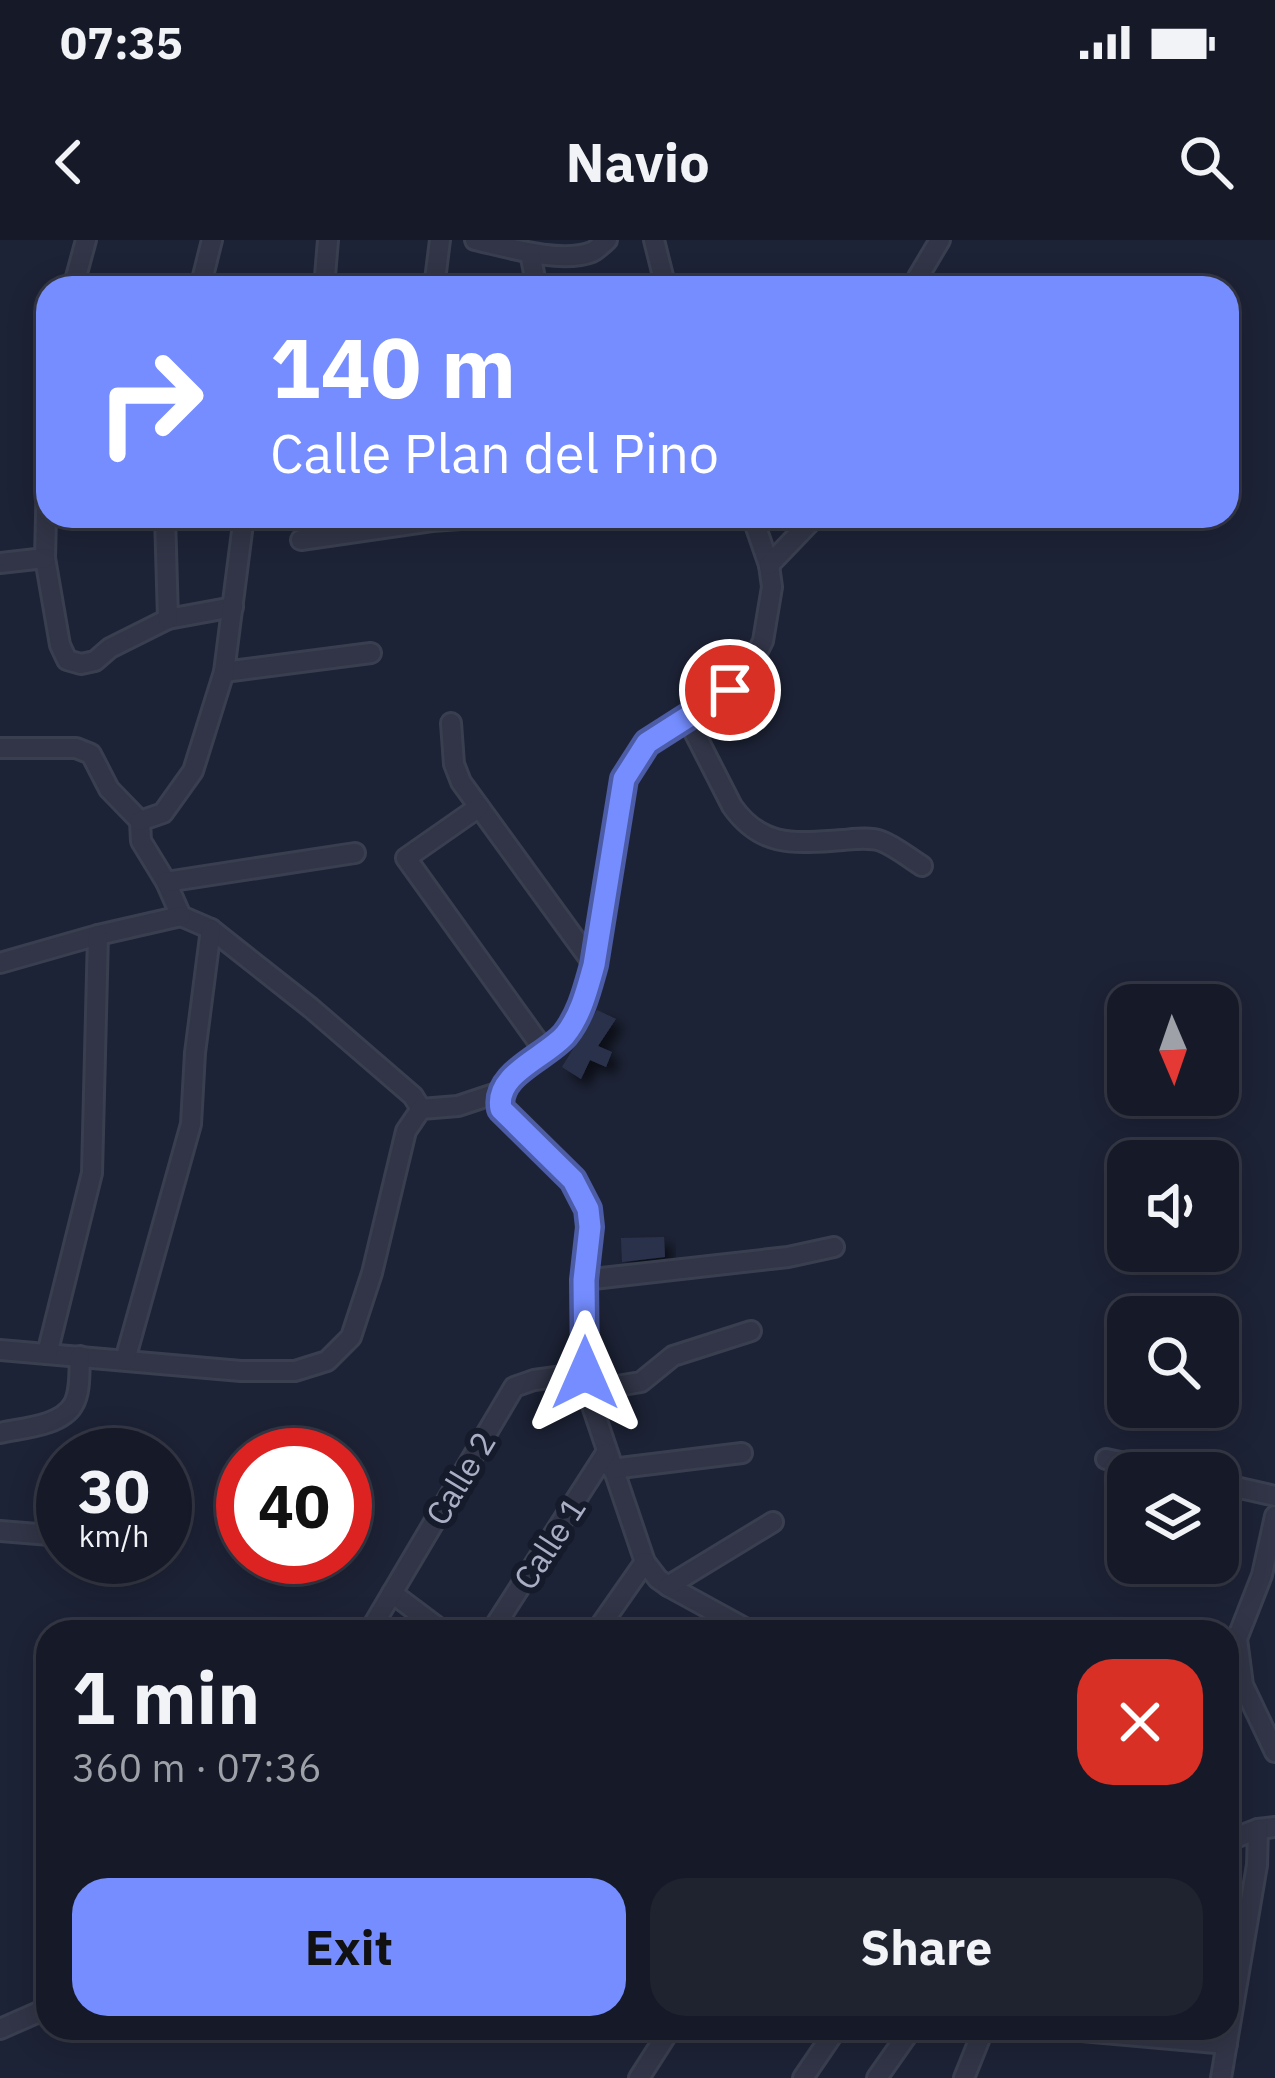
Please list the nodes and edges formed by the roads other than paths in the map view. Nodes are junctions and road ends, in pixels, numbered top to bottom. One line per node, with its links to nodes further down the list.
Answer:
1 (86, 240): 10 (street)
2 (212, 240): 11 (street)
3 (328, 240): 12 (street)
4 (440, 240): 13 (street)
5 (475, 240): 9 (street)
6 (608, 240): 9 (street)
7 (654, 240): 15 (street)
8 (940, 240): 16 (street)
9 (530, 253): 14 (street)
10 (76, 276)
11 (203, 276)
12 (325, 276)
13 (436, 276)
14 (535, 276)
15 (663, 276)
16 (919, 276)
17 (46, 528): 24 (street)
18 (165, 528): 28 (street)
19 (243, 528): 27 (street)
20 (330, 528): 23 (street)
21 (756, 528): 26 (street)
22 (804, 528): 26 (street)
23 (301, 540)
24 (45, 559): 25 (street); 28 (street)
25 (0, 563)
26 (769, 565): 31 (street)
27 (233, 608): 28 (street); 30 (street)
28 (168, 619)
29 (371, 653): 30 (street)
30 (224, 672): 35 (street)
31 (687, 718): 37 (street); 43 (street)
32 (451, 723): 34 (street)
33 (0, 748): 35 (street)
34 (479, 807): 43 (street); 44 (street)
35 (140, 821): 38 (street)
36 (355, 853): 38 (street)
37 (922, 866)
38 (166, 882): 39 (street)
39 (181, 916): 40 (street); 41 (street)
40 (211, 929): 46 (street); 53 (street)
41 (98, 935): 42 (street); 51 (street)
42 (0, 963)
43 (594, 965): 44 (street)
44 (548, 1050): 45 (street)
45 (500, 1092): 46 (street); 48 (street)
46 (421, 1109): 53 (street)
47 (834, 1247): 48 (street)
48 (584, 1280): 54 (street)
49 (751, 1331): 54 (street, Calle 2)
50 (0, 1350): 51 (street)
51 (47, 1354): 52 (street)
52 (80, 1356): 53 (street); 55 (street)
53 (124, 1360)
54 (586, 1382): 57 (street); 66 (street, Calle 2)
55 (0, 1433)
56 (742, 1453): 57 (street)
57 (609, 1461): 64 (street); 69 (street, Calle 1)
58 (1239, 1488): 59 (street)
59 (1275, 1496)
60 (1275, 1516): 72 (street)
61 (773, 1522): 65 (street)
62 (0, 1531): 63 (street)
63 (36, 1534)
64 (645, 1562): 65 (street); 70 (street)
65 (668, 1586): 71 (street)
66 (392, 1593): 67 (street, Calle 2); 68 (street)
67 (376, 1620)
68 (428, 1620)
69 (499, 1620)
70 (604, 1620)
71 (730, 1620)
72 (1239, 1634)
73 (1239, 1654): 74 (street)
74 (1272, 1740)
75 (1267, 1828): 76 (street)
76 (1239, 1972)
77 (36, 2014): 78 (street)
78 (0, 2030)
79 (663, 2040): 86 (street)
80 (829, 2040): 87 (street)
81 (904, 2040): 88 (street)
82 (979, 2040): 89 (street)
83 (1182, 2040): 85 (street)
84 (1228, 2040): 85 (street)
85 (1227, 2044): 90 (street)
86 (639, 2078)
87 (803, 2078)
88 (877, 2078)
89 (964, 2078)
90 (1221, 2078)

